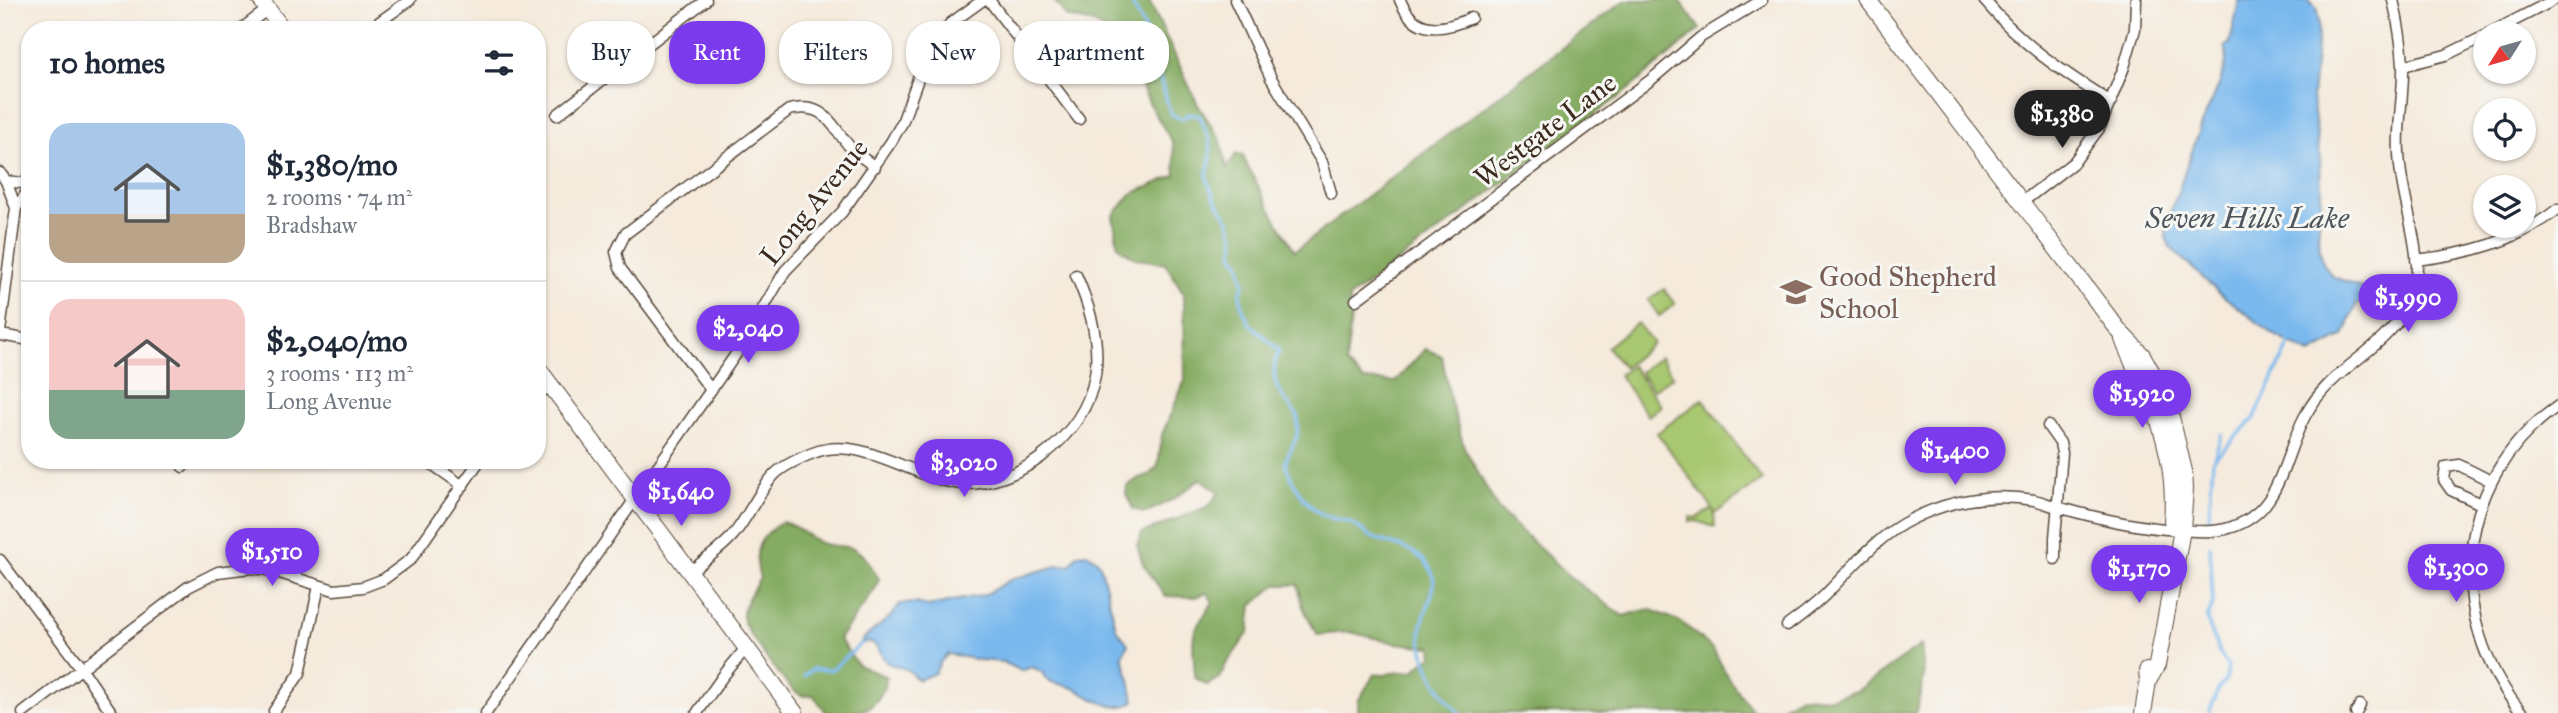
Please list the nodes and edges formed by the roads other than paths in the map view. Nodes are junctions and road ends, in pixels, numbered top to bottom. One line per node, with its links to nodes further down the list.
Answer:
1 (410, 0): 17 (street)
2 (706, 0): 22 (street)
3 (983, 0): 24 (street, Long Avenue)
4 (989, 0): 23 (street)
5 (1235, 0): 27 (street)
6 (1400, 0): 14 (street)
7 (1762, 0): 34 (street, Westgate Lane)
8 (1868, 0): 29 (main road)
9 (1984, 0): 21 (street)
10 (2136, 0): 21 (street)
11 (2393, 0): 20 (street)
12 (2554, 0): 18 (street)
13 (264, 4): 15 (street); 16 (main road)
14 (1471, 18)
15 (248, 21)
16 (276, 21)
17 (381, 21)
18 (2513, 21)
19 (2473, 41): 20 (street)
20 (2403, 66): 32 (street)
21 (2111, 102): 29 (street)
22 (557, 115)
23 (1079, 119)
24 (875, 167): 40 (street, Long Avenue); 40 (street)
25 (3, 177): 26 (street); 30 (street)
26 (21, 183)
27 (1331, 193)
28 (21, 200): 30 (street)
29 (2021, 203): 50 (main road)
30 (16, 208): 35 (street)
31 (2558, 209): 32 (street)
32 (2416, 260): 50 (street)
33 (1076, 275): 53 (street)
34 (1356, 300)
35 (0, 334): 36 (street)
36 (21, 338)
37 (546, 378): 38 (main road)
38 (551, 384): 39 (street); 47 (main road)
39 (546, 388)
40 (711, 390): 47 (street, Long Avenue)
41 (2558, 406): 45 (street)
42 (2048, 426): 49 (street)
43 (439, 469): 46 (street)
44 (474, 469): 46 (street)
45 (2491, 481): 48 (street); 48 (street)
46 (463, 486): 54 (street)
47 (637, 499): 53 (main road); 61 (street, Long Avenue)
48 (2481, 504): 65 (street)
49 (2058, 508): 50 (street); 51 (street); 55 (street)
50 (2177, 530): 64 (main road)
51 (2055, 559)
52 (0, 560): 57 (street)
53 (690, 572): 56 (main road)
54 (319, 586): 57 (street); 58 (street)
55 (1787, 626)
56 (746, 648): 62 (street); 63 (main road)
57 (82, 668): 59 (street); 60 (street)
58 (274, 711)
59 (23, 713)
60 (112, 713)
61 (486, 713)
62 (697, 713)
63 (795, 713)
64 (2143, 713)
65 (2522, 713)

